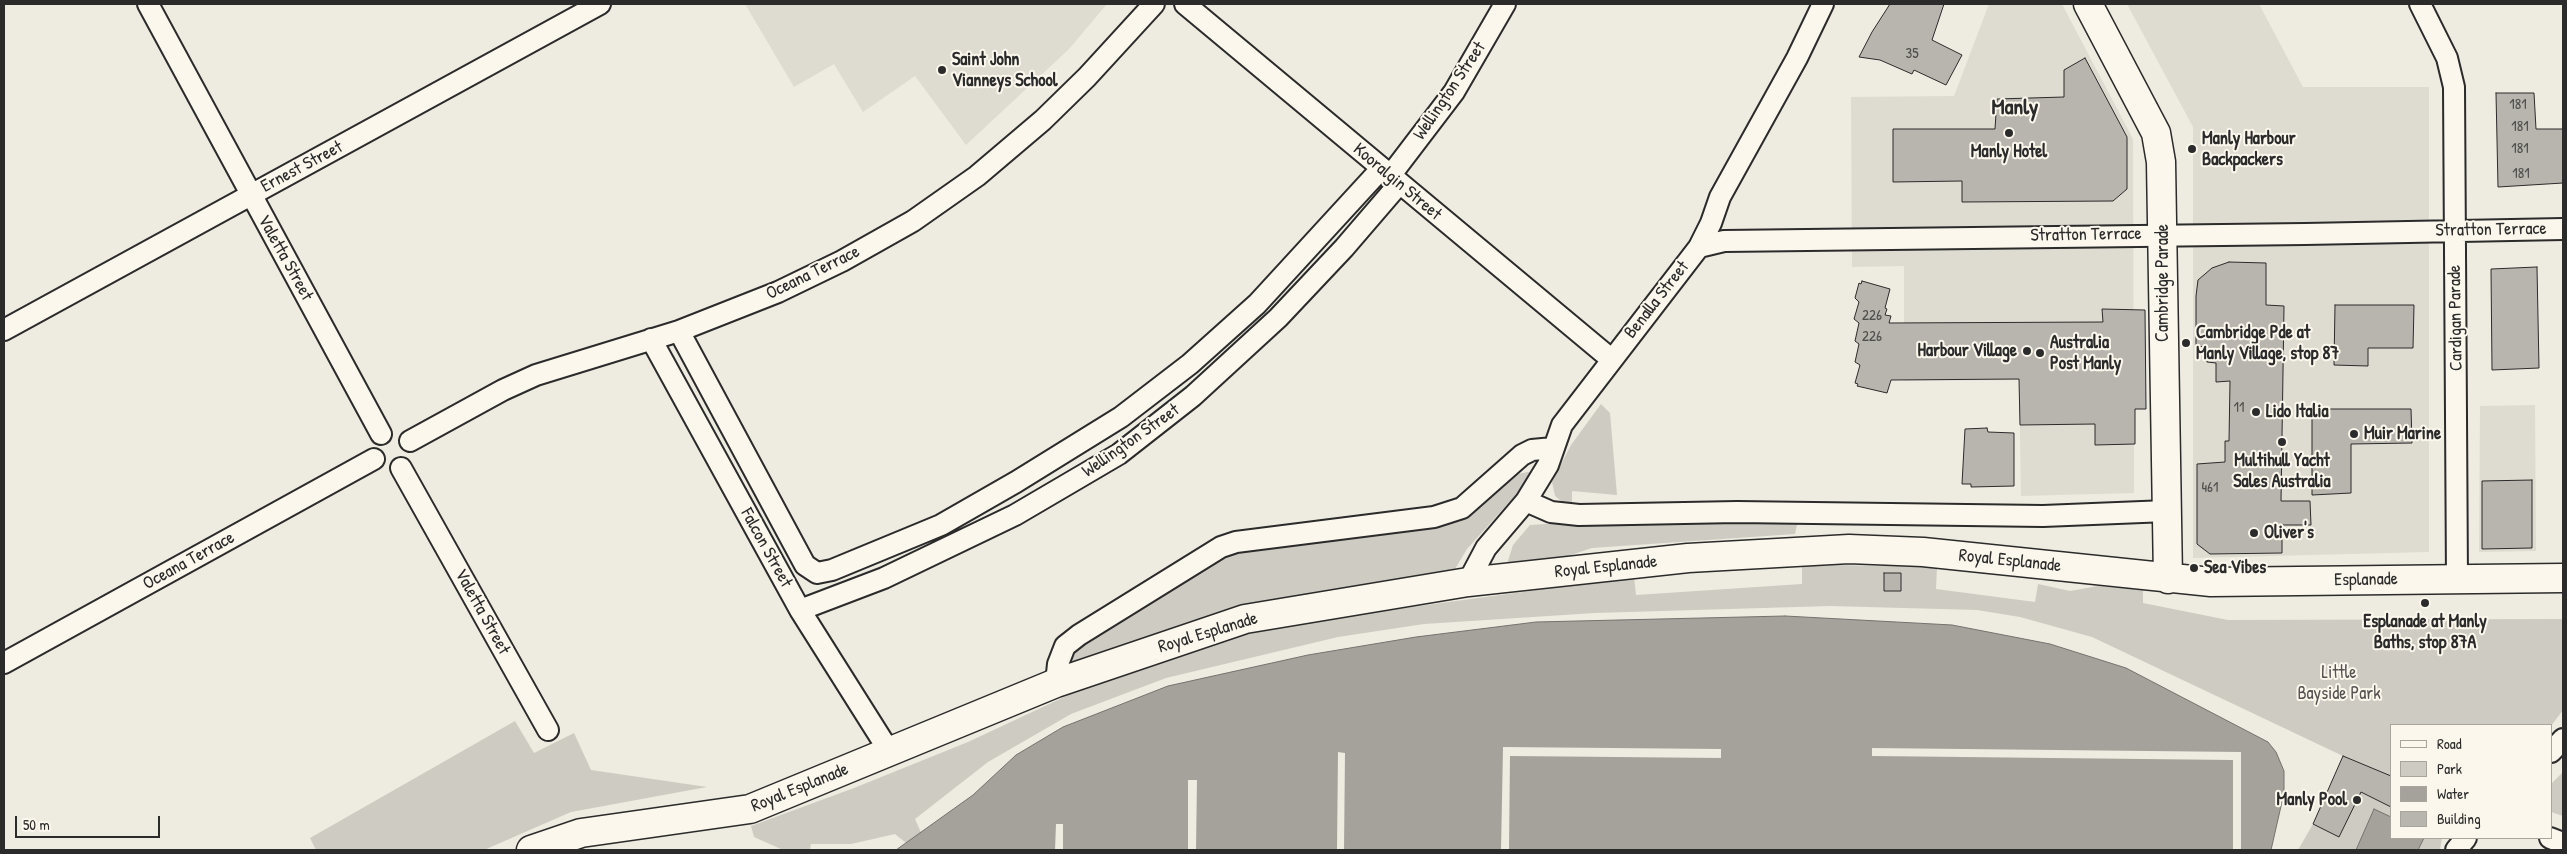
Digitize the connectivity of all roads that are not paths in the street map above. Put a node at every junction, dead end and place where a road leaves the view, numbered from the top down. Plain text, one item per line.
1 (148, 4) edge
2 (600, 4) edge
3 (1154, 4) edge
4 (1185, 4) edge
5 (1505, 4) edge
6 (1823, 4) edge
7 (2088, 4) edge
8 (2420, 4) edge
9 (1390, 176) junction
10 (251, 195) junction
11 (2563, 229) edge
12 (2454, 230) junction
13 (2164, 235) junction
14 (1699, 247) junction
15 (4, 330) edge
16 (679, 331) junction
17 (651, 339) junction
18 (1611, 359) junction
19 (381, 434) junction
20 (410, 441) junction
21 (1553, 448) junction
22 (374, 459) junction
23 (401, 468) junction
24 (1526, 501) junction
25 (2167, 512) junction
26 (817, 572) joint
27 (2563, 578) edge
28 (2168, 579) junction
29 (2457, 579) junction
30 (1468, 582) junction
31 (800, 610) junction
32 (4, 663) edge
33 (1056, 682) junction
34 (548, 730) dead end
35 (2563, 739) edge
36 (889, 751) junction
37 (2552, 751) edge
38 (2465, 839) edge
39 (531, 850) edge
40 (2456, 850) edge

1 - 10 street, Valetta Street
2 - 10 street, Ernest Street
3 - 16 street, Oceana Terrace
4 - 9 street, Kooralgin Street
5 - 9 street, Wellington Street
6 - 14 street, Benalla Street
7 - 13 street, Cambridge Parade
8 - 12 street, Cardigan Parade
9 - 18 street, Kooralgin Street
9 - 26 street, Wellington Street
9 - 31 street, Wellington Street
10 - 15 street, Ernest Street
10 - 19 street, Valetta Street
11 - 12 street, Stratton Terrace
12 - 13 street, Stratton Terrace
12 - 29 street, Cardigan Parade
13 - 14 street, Stratton Terrace
13 - 25 street, Cambridge Parade
14 - 18 street, Benalla Street
16 - 17 street, Oceana Terrace
16 - 26 street, Falcon Street
17 - 20 street, Oceana Terrace
17 - 31 street, Falcon Street
18 - 21 street, Benalla Street
19 - 20 street
19 - 22 street
20 - 23 street
21 - 24 street, Benalla Street
21 - 33 street
22 - 23 street
22 - 32 street, Oceana Terrace
23 - 34 street, Valetta Street
24 - 25 street
24 - 30 street, Benalla Street
25 - 28 street, Cambridge Parade
27 - 29 street, Esplanade
28 - 29 street, Esplanade
28 - 30 street, Royal Esplanade
30 - 33 street, Royal Esplanade
31 - 36 street, Falcon Street
33 - 36 street, Royal Esplanade
35 - 37 street
36 - 39 street, Royal Esplanade
38 - 40 street

